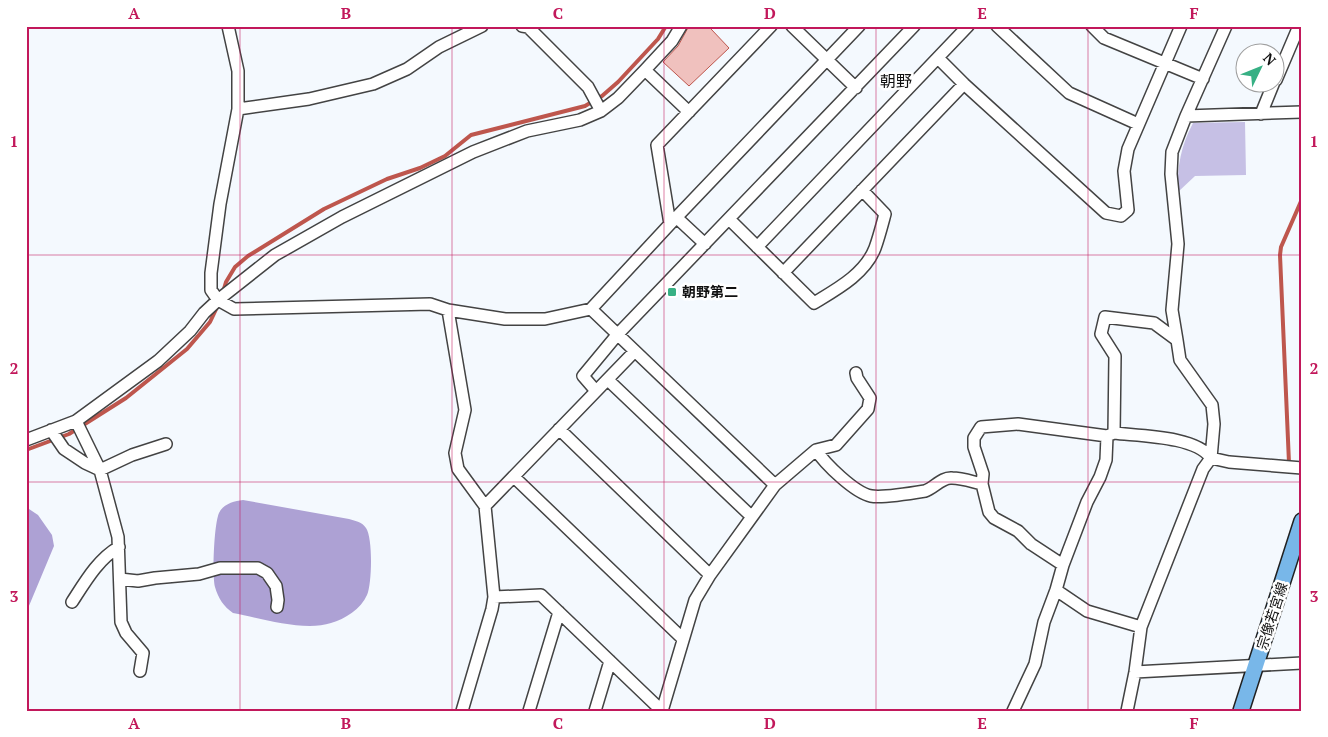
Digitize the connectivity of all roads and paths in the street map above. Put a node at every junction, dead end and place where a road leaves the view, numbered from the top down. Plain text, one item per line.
1 (228, 26) edge
2 (482, 26) edge
3 (680, 26) edge
4 (770, 26) edge
5 (792, 26) edge
6 (859, 26) edge
7 (914, 26) edge
8 (968, 26) edge
9 (997, 26) edge
10 (1092, 26) edge
11 (1109, 26) edge
12 (1181, 26) edge
13 (1226, 26) edge
14 (1299, 26) edge
15 (527, 27) edge
16 (1104, 38) junction
17 (1286, 56) edge
18 (938, 58) junction
19 (827, 60) junction
20 (1165, 64) junction
21 (645, 70) junction
22 (1203, 80) junction
23 (964, 84) junction
24 (856, 88) junction
25 (1270, 92) edge
26 (238, 109) junction
27 (601, 111) junction
28 (689, 112) junction
29 (1302, 112) edge
30 (1261, 114) junction
31 (1186, 116) junction
32 (1138, 124) junction
33 (862, 190) junction
34 (729, 219) junction
35 (673, 220) junction
36 (705, 244) junction
37 (757, 247) junction
38 (783, 273) junction
39 (218, 300) junction
40 (591, 309) junction
41 (448, 310) junction
42 (617, 335) junction
43 (1177, 340) junction
44 (634, 352) junction
45 (856, 372) dead end
46 (608, 380) junction
47 (596, 391) junction
48 (76, 421) junction
49 (559, 429) junction
50 (51, 430) junction
51 (1110, 434) junction
52 (26, 440) edge
53 (166, 444) dead end
54 (816, 450) junction
55 (1211, 458) junction
56 (1302, 468) edge
57 (100, 470) junction
58 (514, 477) junction
59 (982, 484) junction
60 (775, 485) junction
61 (484, 506) junction
62 (751, 516) junction
63 (1302, 521) edge
64 (119, 547) junction
65 (1063, 565) junction
66 (710, 575) junction
67 (120, 579) junction
68 (1056, 590) junction
69 (494, 597) junction
70 (72, 602) dead end
71 (277, 607) dead end
72 (559, 612) junction
73 (1141, 627) junction
74 (683, 639) junction
75 (610, 661) junction
76 (1302, 663) edge
77 (1256, 666) junction
78 (140, 671) dead end
79 (1135, 672) junction
80 (462, 711) edge
81 (529, 711) edge
82 (595, 711) edge
83 (662, 711) edge
84 (1013, 711) edge
85 (1127, 711) edge
86 (1241, 711) edge

1 - 26 street
2 - 26 street
3 - 21 street
4 - 28 street
5 - 19 street
6 - 19 street
7 - 24 street
8 - 18 street
9 - 32 street
10 - 16 street
11 - 16 street
12 - 20 street
13 - 22 street
14 - 17 street
15 - 27 street
16 - 20 street
18 - 23 street
18 - 37 street
19 - 24 street
19 - 35 street
20 - 22 street
20 - 32 street
21 - 27 street
21 - 28 street
22 - 31 street
23 - 32 street
23 - 33 street
24 - 34 street
25 - 30 street
26 - 39 street
27 - 39 street
28 - 35 street
29 - 30 street
30 - 31 street
31 - 43 street
33 - 38 street
33 - 38 street
34 - 36 street
34 - 37 street
35 - 36 street
35 - 40 street
36 - 42 street
37 - 38 street
39 - 41 street
39 - 48 street
40 - 41 street
40 - 42 street
41 - 61 street
42 - 44 street
42 - 47 street
43 - 51 street
43 - 55 street
44 - 46 street
44 - 60 street
45 - 54 street
46 - 47 street
46 - 62 street
47 - 49 street
48 - 50 street
48 - 57 street
49 - 58 street
49 - 66 street
50 - 52 street
50 - 57 street
51 - 55 street
51 - 59 street
51 - 65 street
53 - 57 street
54 - 59 street
54 - 60 street
55 - 56 street
55 - 73 street
57 - 64 street
58 - 61 street
58 - 74 street
59 - 65 street
60 - 62 street
61 - 69 street
62 - 66 street
63 - 77 main road, 宗像若宮線
64 - 67 street
64 - 70 street
65 - 68 street
66 - 74 street
67 - 71 street
67 - 78 street
68 - 73 street
68 - 84 street
69 - 72 street
69 - 80 street
72 - 75 street
72 - 81 street
73 - 79 street
74 - 83 street
75 - 82 street
75 - 83 street
76 - 77 street
77 - 79 street
77 - 86 main road, 宗像若宮線
79 - 85 street

